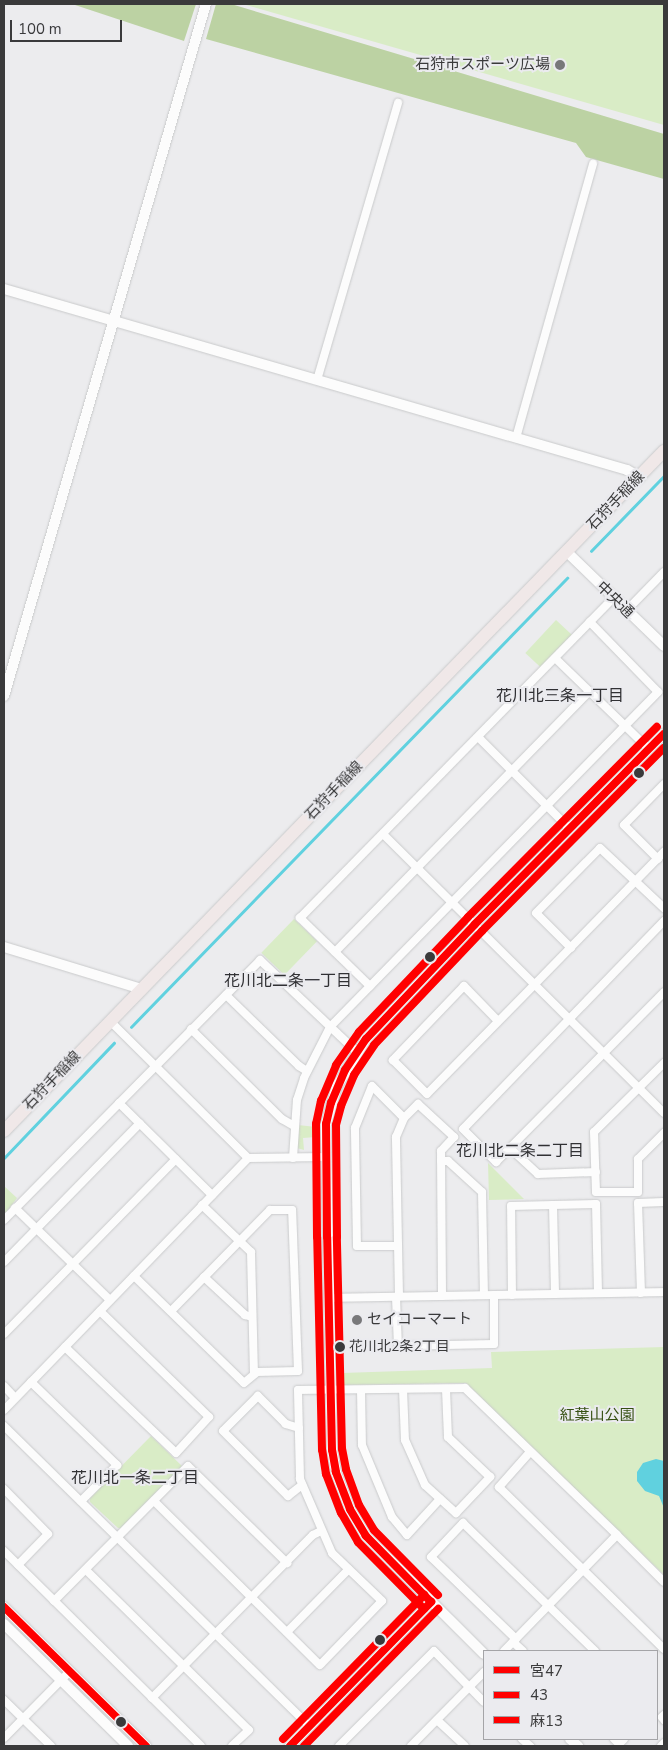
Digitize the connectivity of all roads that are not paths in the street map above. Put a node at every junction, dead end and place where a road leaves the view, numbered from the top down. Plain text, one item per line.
1 (206, 4) edge
2 (398, 103) dead end
3 (593, 164) dead end
4 (4, 289) edge
5 (113, 322) junction
6 (317, 380) junction
7 (516, 438) junction
8 (664, 451) edge
9 (640, 477) junction
10 (567, 552) junction
11 (664, 572) edge
12 (613, 598) junction
13 (626, 611) junction
14 (590, 622) junction
15 (664, 646) edge
16 (555, 658) junction
17 (589, 692) junction
18 (4, 696) edge
19 (625, 726) junction
20 (664, 734) edge
21 (478, 737) junction
22 (649, 749) junction
23 (513, 770) junction
24 (664, 784) edge
25 (548, 804) junction
26 (570, 829) junction
27 (383, 834) junction
28 (664, 852) edge
29 (658, 859) junction
30 (417, 868) junction
31 (636, 882) junction
32 (452, 902) junction
33 (664, 908) edge
34 (664, 921) edge
35 (475, 924) junction
36 (4, 947) edge
37 (571, 948) junction
38 (335, 952) junction
39 (535, 984) junction
40 (370, 986) junction
41 (141, 989) junction
42 (664, 992) edge
43 (226, 995) junction
44 (570, 1019) junction
45 (110, 1021) junction
46 (498, 1022) junction
47 (330, 1027) junction
48 (191, 1029) junction
49 (357, 1052) junction
50 (604, 1053) junction
51 (664, 1063) edge
52 (155, 1066) junction
53 (307, 1071) junction
54 (640, 1089) junction
55 (119, 1103) junction
56 (664, 1113) edge
57 (404, 1118) junction
58 (140, 1123) junction
59 (294, 1126) junction
60 (4, 1131) edge
61 (664, 1134) edge
62 (510, 1148) junction
63 (326, 1157) junction
64 (248, 1158) junction
65 (293, 1158) junction
66 (176, 1159) junction
67 (441, 1161) junction
68 (596, 1172) junction
69 (212, 1195) junction
70 (664, 1202) edge
71 (202, 1205) junction
72 (553, 1205) junction
73 (15, 1208) junction
74 (4, 1220) edge
75 (37, 1229) junction
76 (240, 1241) junction
77 (398, 1246) junction
78 (4, 1262) edge
79 (73, 1264) junction
80 (134, 1276) junction
81 (204, 1277) junction
82 (664, 1292) edge
83 (598, 1293) junction
84 (641, 1293) junction
85 (554, 1294) junction
86 (484, 1295) junction
87 (494, 1295) junction
88 (512, 1295) junction
89 (442, 1296) junction
90 (397, 1297) junction
91 (328, 1298) junction
92 (110, 1300) junction
93 (100, 1311) junction
94 (171, 1311) junction
95 (252, 1317) junction
96 (4, 1334) edge
97 (65, 1347) junction
98 (254, 1374) junction
99 (31, 1382) junction
100 (4, 1386) edge
101 (403, 1389) junction
102 (446, 1389) junction
103 (331, 1390) junction
104 (361, 1390) junction
105 (16, 1398) junction
106 (4, 1410) edge
107 (4, 1426) edge
108 (299, 1428) junction
109 (530, 1452) junction
110 (302, 1485) junction
111 (4, 1489) edge
112 (440, 1499) junction
113 (81, 1501) junction
114 (154, 1501) junction
115 (321, 1531) junction
116 (617, 1535) junction
117 (118, 1538) junction
118 (4, 1551) edge
119 (287, 1563) junction
120 (18, 1565) junction
121 (86, 1570) junction
122 (349, 1570) junction
123 (584, 1570) junction
124 (664, 1582) edge
125 (252, 1597) junction
126 (54, 1601) junction
127 (431, 1602) junction
128 (549, 1605) junction
129 (4, 1608) edge
130 (4, 1624) edge
131 (287, 1632) junction
132 (215, 1633) junction
133 (515, 1641) junction
134 (505, 1650) edge
135 (522, 1650) edge
136 (594, 1650) edge
137 (664, 1650) edge
138 (483, 1653) edge
139 (184, 1666) junction
140 (69, 1672) junction
141 (483, 1673) edge
142 (61, 1680) junction
143 (470, 1688) junction
144 (152, 1698) junction
145 (4, 1700) edge
146 (483, 1701) edge
147 (664, 1715) edge
148 (23, 1718) junction
149 (437, 1720) junction
150 (664, 1720) edge
151 (309, 1726) junction
152 (4, 1738) edge
153 (664, 1743) edge
154 (51, 1746) edge
155 (128, 1746) edge
156 (143, 1746) edge
157 (201, 1746) edge
158 (232, 1746) edge
159 (290, 1746) edge
160 (340, 1746) edge
161 (411, 1746) edge
162 (465, 1746) edge
163 (661, 1746) edge

1 - 5 street
2 - 6 street
3 - 7 street
4 - 5 street
5 - 6 street
5 - 18 street
6 - 7 street
7 - 9 street
8 - 9 main road, 石狩手稲線
9 - 10 main road, 石狩手稲線
10 - 12 street, 中央通
10 - 41 main road, 石狩手稲線
11 - 13 street
12 - 13 street, 中央通
12 - 14 street
13 - 15 street, 中央通
14 - 16 street
14 - 19 street
16 - 17 street
16 - 21 street
17 - 19 street
17 - 23 street
19 - 22 street
19 - 25 street
20 - 22 street
21 - 23 street
21 - 27 street
22 - 26 street
23 - 25 street
23 - 30 street
24 - 29 street
25 - 26 street
25 - 32 street
26 - 35 street
27 - 30 street
27 - 38 street
28 - 29 street
29 - 31 street
30 - 32 street
30 - 38 street
31 - 33 street
31 - 37 street
31 - 37 street
32 - 35 street
32 - 40 street
34 - 44 street
35 - 39 street
35 - 49 street
36 - 41 street
37 - 39 street
38 - 40 street
39 - 44 street
39 - 46 street
40 - 47 street
41 - 45 main road, 石狩手稲線
42 - 50 street
43 - 47 street
43 - 48 street
43 - 53 street
44 - 50 street
44 - 62 street
45 - 52 street
45 - 60 main road, 石狩手稲線
46 - 46 street
47 - 49 street
47 - 53 street
48 - 52 street
48 - 59 street
49 - 63 street
50 - 54 street
50 - 62 street
51 - 54 street
52 - 55 street
52 - 64 street
53 - 59 street
54 - 56 street
54 - 68 street
55 - 58 street
55 - 73 street
57 - 67 street
57 - 77 street
57 - 77 street
58 - 66 street
58 - 75 street
59 - 65 street
61 - 68 street
62 - 68 street
63 - 65 street
63 - 91 street
64 - 65 street
64 - 69 street
66 - 69 street
66 - 79 street
67 - 86 street
67 - 89 street
69 - 71 street
70 - 84 street
71 - 76 street
71 - 80 street
72 - 83 street
72 - 85 street
72 - 88 street
73 - 74 street
73 - 75 street
75 - 78 street
75 - 79 street
76 - 81 street
76 - 95 street
76 - 98 street
77 - 90 street
79 - 92 street
79 - 96 street
80 - 92 street
80 - 94 street
81 - 94 street
81 - 95 street
82 - 84 street
83 - 84 street
83 - 85 street
85 - 88 street
86 - 87 street
86 - 89 street
87 - 88 street
87 - 90 street
89 - 90 street
90 - 91 street
91 - 103 street
92 - 93 street
93 - 97 street
93 - 97 street
94 - 98 street
95 - 98 street
97 - 99 street
99 - 105 street
99 - 113 street
100 - 105 street
101 - 102 street
101 - 104 street
101 - 112 street
102 - 109 street
102 - 112 street
103 - 104 street
103 - 108 street
103 - 127 street
104 - 112 street
105 - 106 street
107 - 113 street
108 - 110 street
108 - 110 street
109 - 116 street
109 - 123 street
110 - 115 street
111 - 120 street
113 - 117 street
114 - 117 street
114 - 119 street
114 - 125 street
115 - 119 street
115 - 122 street
116 - 123 street
116 - 124 street
117 - 121 street
117 - 132 street
118 - 120 street
119 - 125 street
120 - 126 street
121 - 126 street
121 - 139 street
122 - 131 street
122 - 131 street
123 - 128 street
123 - 137 street
125 - 131 street
125 - 132 street
126 - 144 street
127 - 138 street
127 - 151 street
128 - 133 street
128 - 133 street
128 - 136 street
129 - 140 street
130 - 142 street
132 - 139 street
132 - 151 street
133 - 134 street
133 - 135 street
139 - 144 street
139 - 158 street
140 - 142 street
140 - 156 street
141 - 143 street
142 - 148 street
142 - 155 street
143 - 146 street
143 - 149 street
143 - 160 street
144 - 157 street
145 - 148 street
147 - 150 street
148 - 152 street
148 - 154 street
149 - 161 street
149 - 162 street
151 - 159 street
153 - 163 street

